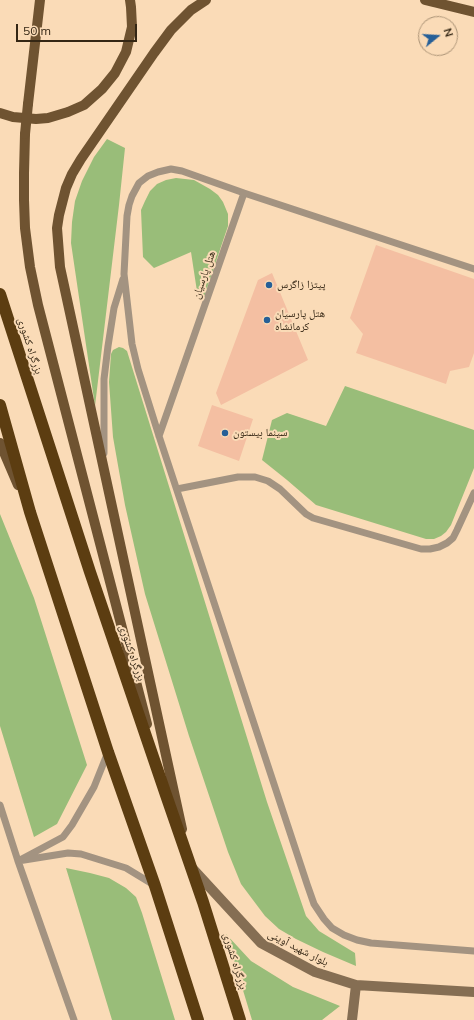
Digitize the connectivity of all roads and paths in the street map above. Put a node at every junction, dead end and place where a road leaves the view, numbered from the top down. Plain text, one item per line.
1 (40, 0) edge
2 (130, 0) edge
3 (206, 0) edge
4 (425, 0) edge
5 (474, 12) edge
6 (0, 113) edge
7 (244, 193) junction
8 (474, 269) edge
9 (124, 274) junction
10 (0, 294) edge
11 (0, 405) edge
12 (160, 436) junction
13 (0, 443) edge
14 (104, 469) junction
15 (177, 488) junction
16 (474, 493) edge
17 (30, 512) junction
18 (108, 752) junction
19 (166, 795) junction
20 (0, 805) edge
21 (18, 861) junction
22 (190, 866) junction
23 (156, 886) junction
24 (474, 951) edge
25 (356, 985) junction
26 (474, 992) edge
27 (74, 1020) edge
28 (198, 1020) edge
29 (240, 1020) edge
30 (352, 1020) edge

1 - 19 main road, bridge
2 - 6 main road
3 - 14 main road
4 - 5 main road
7 - 8 lane
7 - 9 lane
7 - 12 lane, هتل پارسیان
9 - 12 lane
9 - 14 lane
10 - 19 highway, بزرگراه کشوری
11 - 17 highway
12 - 15 lane
13 - 17 main road
14 - 22 main road
15 - 16 lane
15 - 24 lane
17 - 18 highway
18 - 21 lane
18 - 23 highway
19 - 22 highway, بزرگراه کشوری
20 - 21 lane
21 - 23 lane
21 - 27 lane
22 - 25 main road, بلوار شهید آوینی
22 - 29 highway, بزرگراه کشوری
23 - 28 highway
25 - 26 main road, بلوار شهید آوینی
25 - 30 main road

